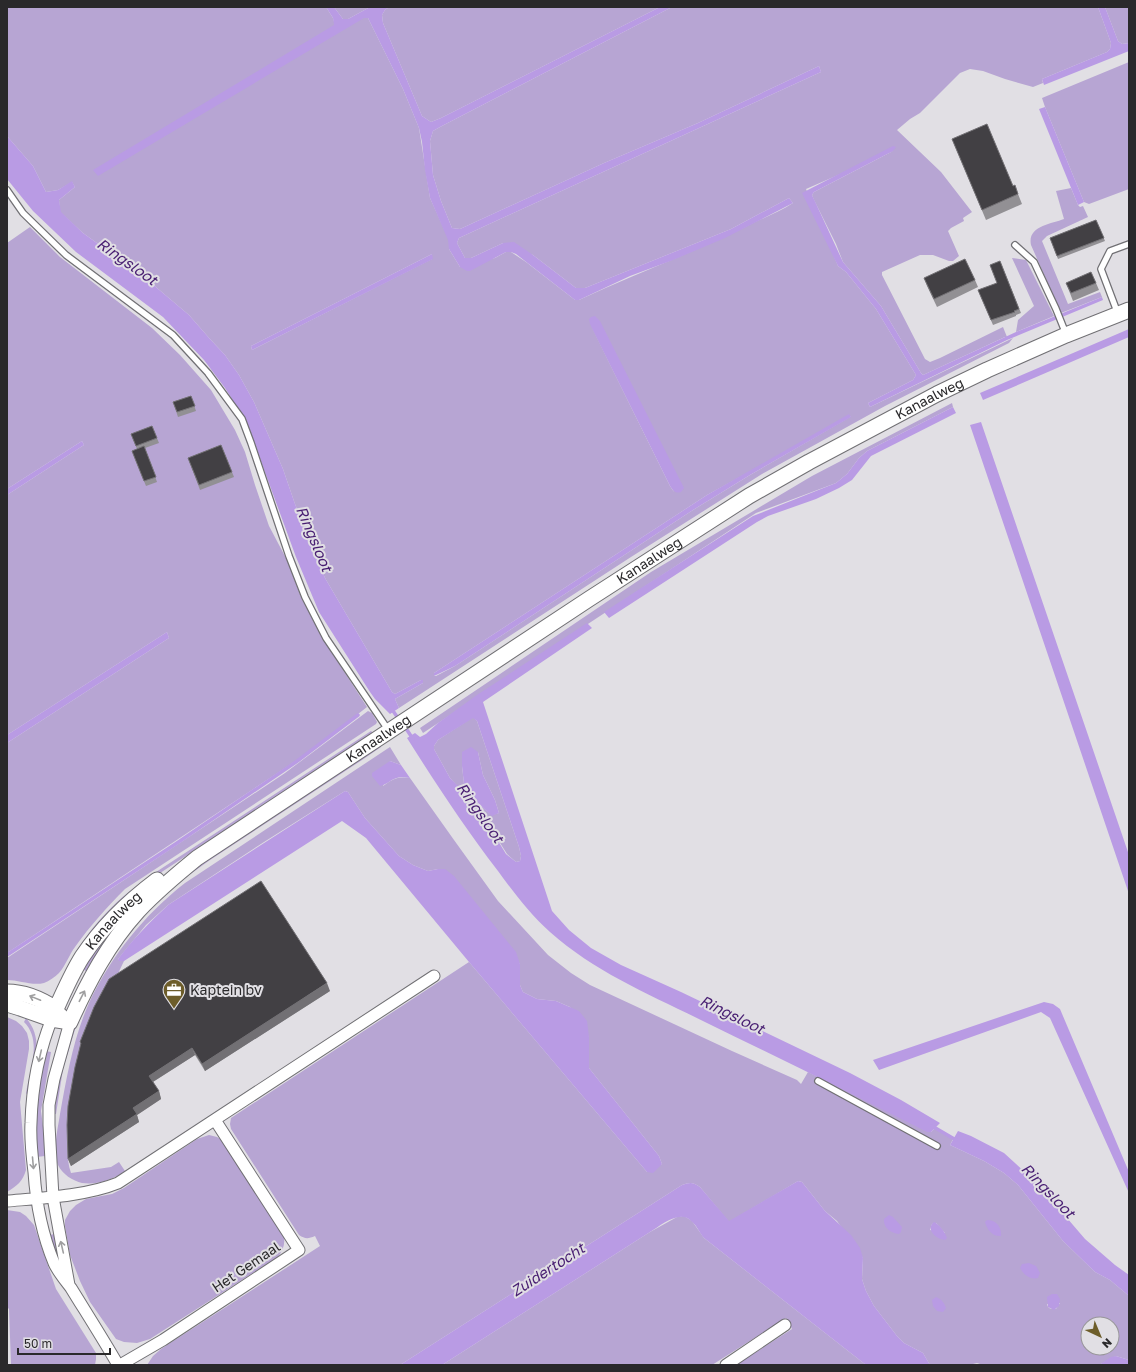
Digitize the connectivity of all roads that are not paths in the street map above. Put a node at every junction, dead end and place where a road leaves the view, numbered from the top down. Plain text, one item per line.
1 (7, 190) edge
2 (1129, 244) edge
3 (1016, 245) dead end
4 (1124, 312) edge
5 (1066, 335) junction
6 (390, 730) junction
7 (197, 858) junction
8 (434, 976) dead end
9 (7, 992) edge
10 (7, 1004) edge
11 (54, 1014) junction
12 (70, 1022) junction
13 (818, 1081) dead end
14 (215, 1120) junction
15 (937, 1146) dead end
16 (53, 1197) junction
17 (37, 1199) junction
18 (7, 1201) edge
19 (69, 1285) junction
20 (785, 1326) dead end
21 (119, 1365) edge
22 (726, 1365) edge

1 - 6 lane
2 - 4 lane
3 - 5 lane
4 - 5 street, Kanaalweg
5 - 6 street, Kanaalweg
6 - 7 street, Kanaalweg
7 - 11 street, Kanaalweg
12 -> 7 street, Kanaalweg
8 - 14 street
11 -> 9 street
10 - 11 street
11 - 12 street
11 -> 17 street
12 - 16 street
13 - 15 lane
14 - 16 street
14 - 21 street, Het Gemaal
16 - 17 street
19 -> 16 street
17 - 18 street
17 - 19 street
19 - 21 street
20 - 22 street

